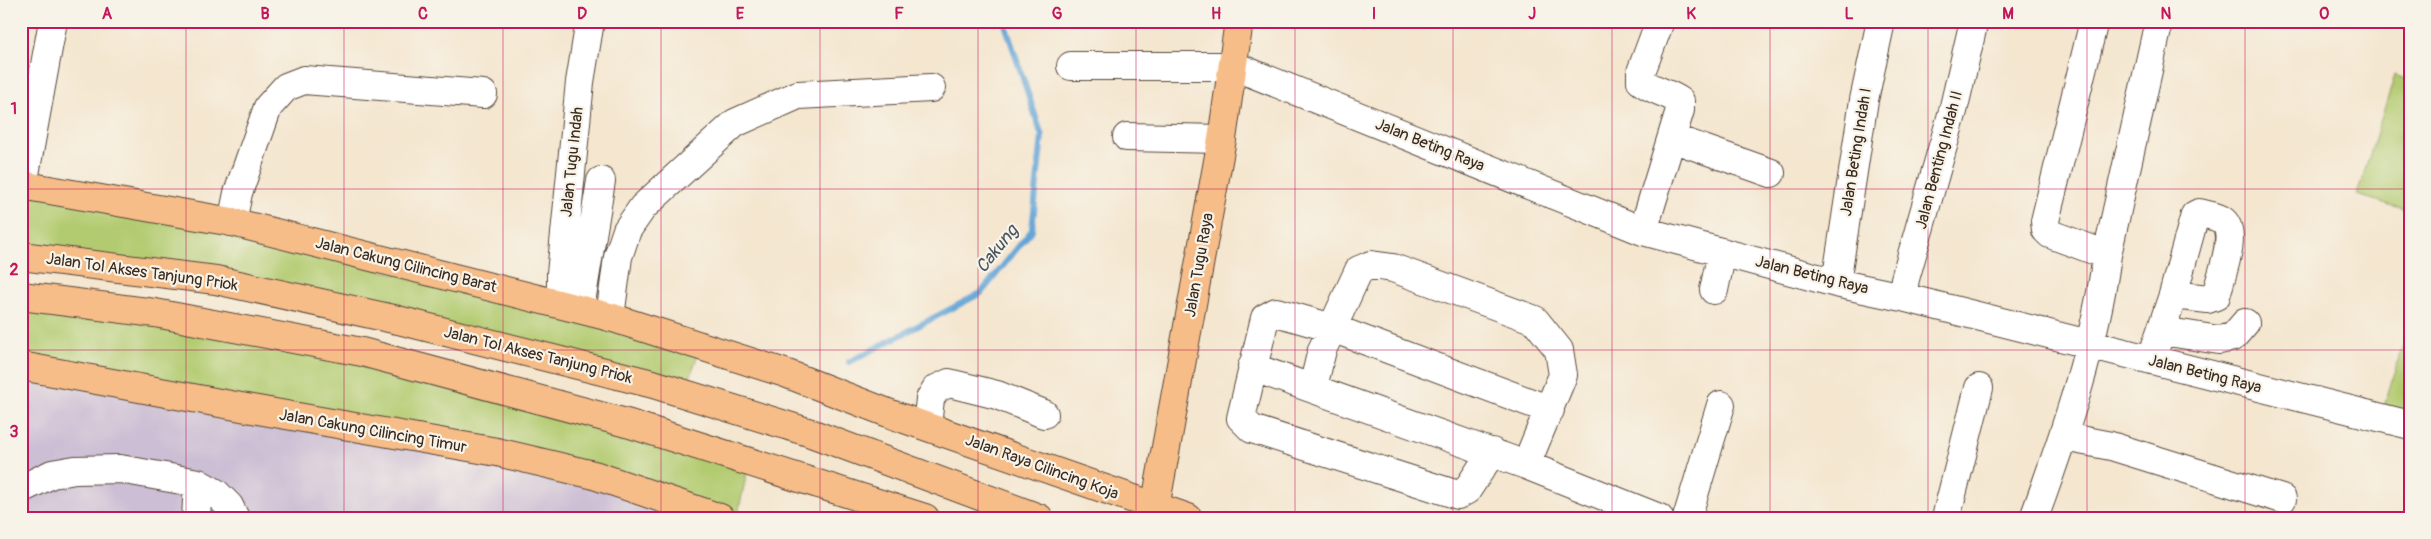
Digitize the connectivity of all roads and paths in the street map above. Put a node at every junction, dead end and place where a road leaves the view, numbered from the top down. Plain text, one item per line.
1 (53, 21) edge
2 (590, 21) edge
3 (1239, 21) edge
4 (1660, 21) edge
5 (1881, 21) edge
6 (1974, 21) edge
7 (2094, 21) edge
8 (2159, 21) edge
9 (1071, 66) dead end
10 (1234, 66) junction
11 (931, 88) dead end
12 (483, 94) dead end
13 (1127, 137) dead end
14 (1672, 138) junction
15 (1222, 139) junction
16 (1771, 173) dead end
17 (601, 181) dead end
18 (22, 185) edge
19 (232, 222) junction
20 (1643, 231) junction
21 (1722, 252) junction
22 (21, 256) edge
23 (2107, 256) junction
24 (1836, 283) junction
25 (1714, 290) dead end
26 (2173, 295) dead end
27 (21, 296) edge
28 (1902, 298) junction
29 (570, 306) junction
30 (610, 317) junction
31 (2245, 323) dead end
32 (1332, 328) junction
33 (2162, 331) junction
34 (2089, 346) junction
35 (2151, 360) junction
36 (21, 366) edge
37 (1252, 367) junction
38 (1313, 387) junction
39 (1979, 388) dead end
40 (1721, 405) dead end
41 (1550, 410) junction
42 (1044, 414) dead end
43 (896, 416) joint
44 (2410, 425) edge
45 (927, 426) junction
46 (2064, 437) junction
47 (1492, 452) junction
48 (1526, 465) junction
49 (198, 482) junction
50 (21, 489) edge
51 (2282, 499) dead end
52 (1155, 508) junction
53 (904, 513) edge
54 (703, 514) edge
55 (196, 518) edge
56 (235, 518) edge
57 (925, 518) edge
58 (1039, 518) edge
59 (1188, 518) edge
60 (1659, 518) edge
61 (1687, 518) edge
62 (1946, 518) edge
63 (2034, 518) edge

1 - 18 street
2 - 29 street, Jalan Tugu Indah
3 - 10 main road, Jalan Tugu Raya
4 - 14 street
5 - 24 street, Jalan Beting Indah I
6 - 28 street, Jalan Benting Indah II
7 - 23 street
8 - 23 street
9 - 10 street
10 - 15 main road, Jalan Tugu Raya
10 - 20 street, Jalan Beting Raya
11 - 30 street
12 - 19 street
13 - 15 street
14 - 16 street
14 - 20 street
15 - 52 main road, Jalan Tugu Raya
17 - 29 street
18 - 19 main road, Jalan Cakung Cilincing Barat
19 - 29 main road, Jalan Cakung Cilincing Barat
20 - 21 street, Jalan Beting Raya
21 - 24 street, Jalan Beting Raya
21 - 25 street
22 - 58 main road, Jalan Tol Akses Tanjung Priok
23 - 34 street
24 - 28 street, Jalan Beting Raya
26 - 33 street
27 - 53 main road
28 - 34 street, Jalan Beting Raya
29 - 30 main road, Jalan Cakung Cilincing Barat
30 - 43 main road, Jalan Cakung Cilincing Barat
31 - 33 street
32 - 37 street
32 - 38 street
32 - 41 street
32 - 41 street
33 - 35 street
34 - 35 street, Jalan Beting Raya
34 - 46 street
35 - 44 street, Jalan Beting Raya
36 - 54 main road, Jalan Cakung Cilincing Timur
37 - 38 street
37 - 47 street
38 - 47 street
39 - 62 street
40 - 61 street
41 - 48 street
42 - 45 street
43 - 45 main road, Jalan Raya Cilincing Koja
45 - 52 main road, Jalan Raya Cilincing Koja
46 - 51 street
46 - 63 street
47 - 48 street
48 - 60 street
49 - 50 street
49 - 55 street
49 - 56 street
52 - 59 main road, Jalan Raya Cilincing Koja
53 - 57 main road

